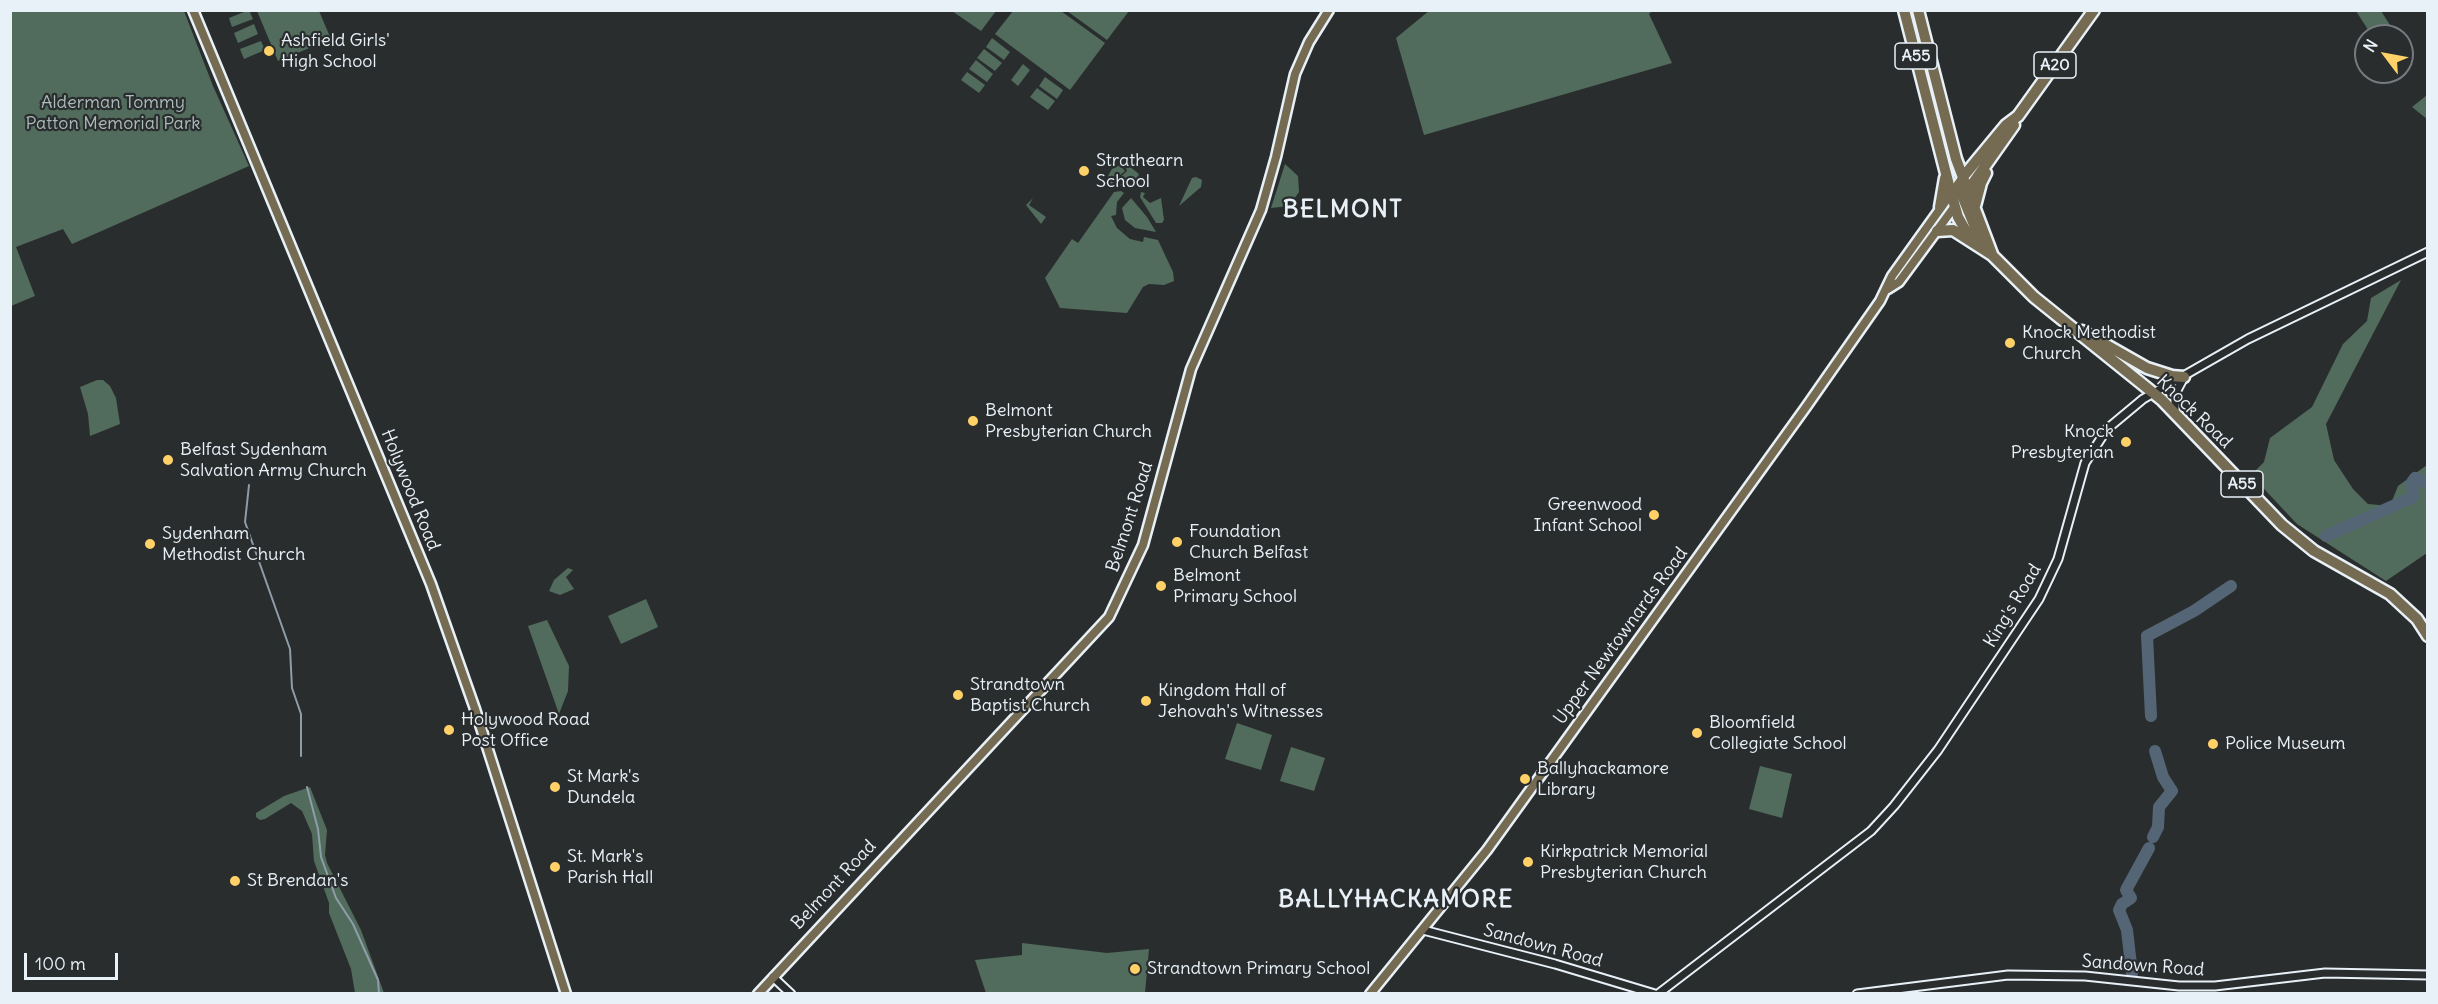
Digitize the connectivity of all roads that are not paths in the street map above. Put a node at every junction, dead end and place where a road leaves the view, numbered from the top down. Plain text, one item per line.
1 (193, 10) edge
2 (1329, 10) edge
3 (1904, 10) edge
4 (1918, 10) edge
5 (2094, 10) edge
6 (1935, 78) junction
7 (2015, 121) junction
8 (1979, 157) junction
9 (1946, 173) junction
10 (1959, 191) junction
11 (1975, 206) junction
12 (1940, 207) junction
13 (1937, 231) junction
14 (1910, 249) junction
15 (1983, 249) junction
16 (2427, 252) edge
17 (1887, 289) junction
18 (2073, 329) junction
19 (2184, 377) junction
20 (2154, 393) junction
21 (2175, 412) junction
22 (2427, 636) edge
23 (1423, 930) junction
24 (2427, 975) edge
25 (773, 977) junction
26 (566, 993) edge
27 (758, 993) edge
28 (791, 993) edge
29 (1370, 993) edge
30 (1657, 993) edge
31 (1857, 993) edge

1 - 26 main road, Holywood Road
2 - 25 main road, Belmont Road
3 - 9 highway, A55
4 - 6 highway, A55
5 - 7 highway, Upper Newtownards Road / A20
6 - 8 highway
6 - 10 highway, A55
7 - 8 highway, Upper Newtownards Road / A20
7 - 10 highway, Upper Newtownards Road / A20
7 - 11 highway
8 - 10 highway, Upper Newtownards Road / A20
9 - 10 highway, A55
9 - 12 highway
10 - 11 highway, Knock Road / A55
10 - 12 main road, Upper Newtownards Road / A20
10 - 13 main road, Upper Newtownards Road / A20
10 - 14 main road
10 - 15 highway
11 - 15 highway, Knock Road / A55
12 - 14 main road, Upper Newtownards Road / A20
13 - 15 highway
13 - 17 main road, Upper Newtownards Road / A20
14 - 17 main road, Upper Newtownards Road / A20
15 - 18 highway, Knock Road / A55
16 - 19 street, King's Road
17 - 23 main road, Upper Newtownards Road / A20
18 - 19 highway
18 - 20 highway, Knock Road / A55
19 - 20 street, King's Road
19 - 21 street
20 - 21 highway, Knock Road / A55
20 - 30 street, King's Road
21 - 22 highway, Knock Road / A55
23 - 29 main road, Upper Newtownards Road / A20
23 - 30 street, Sandown Road
24 - 31 street, Sandown Road
25 - 27 main road, Belmont Road
25 - 28 street

